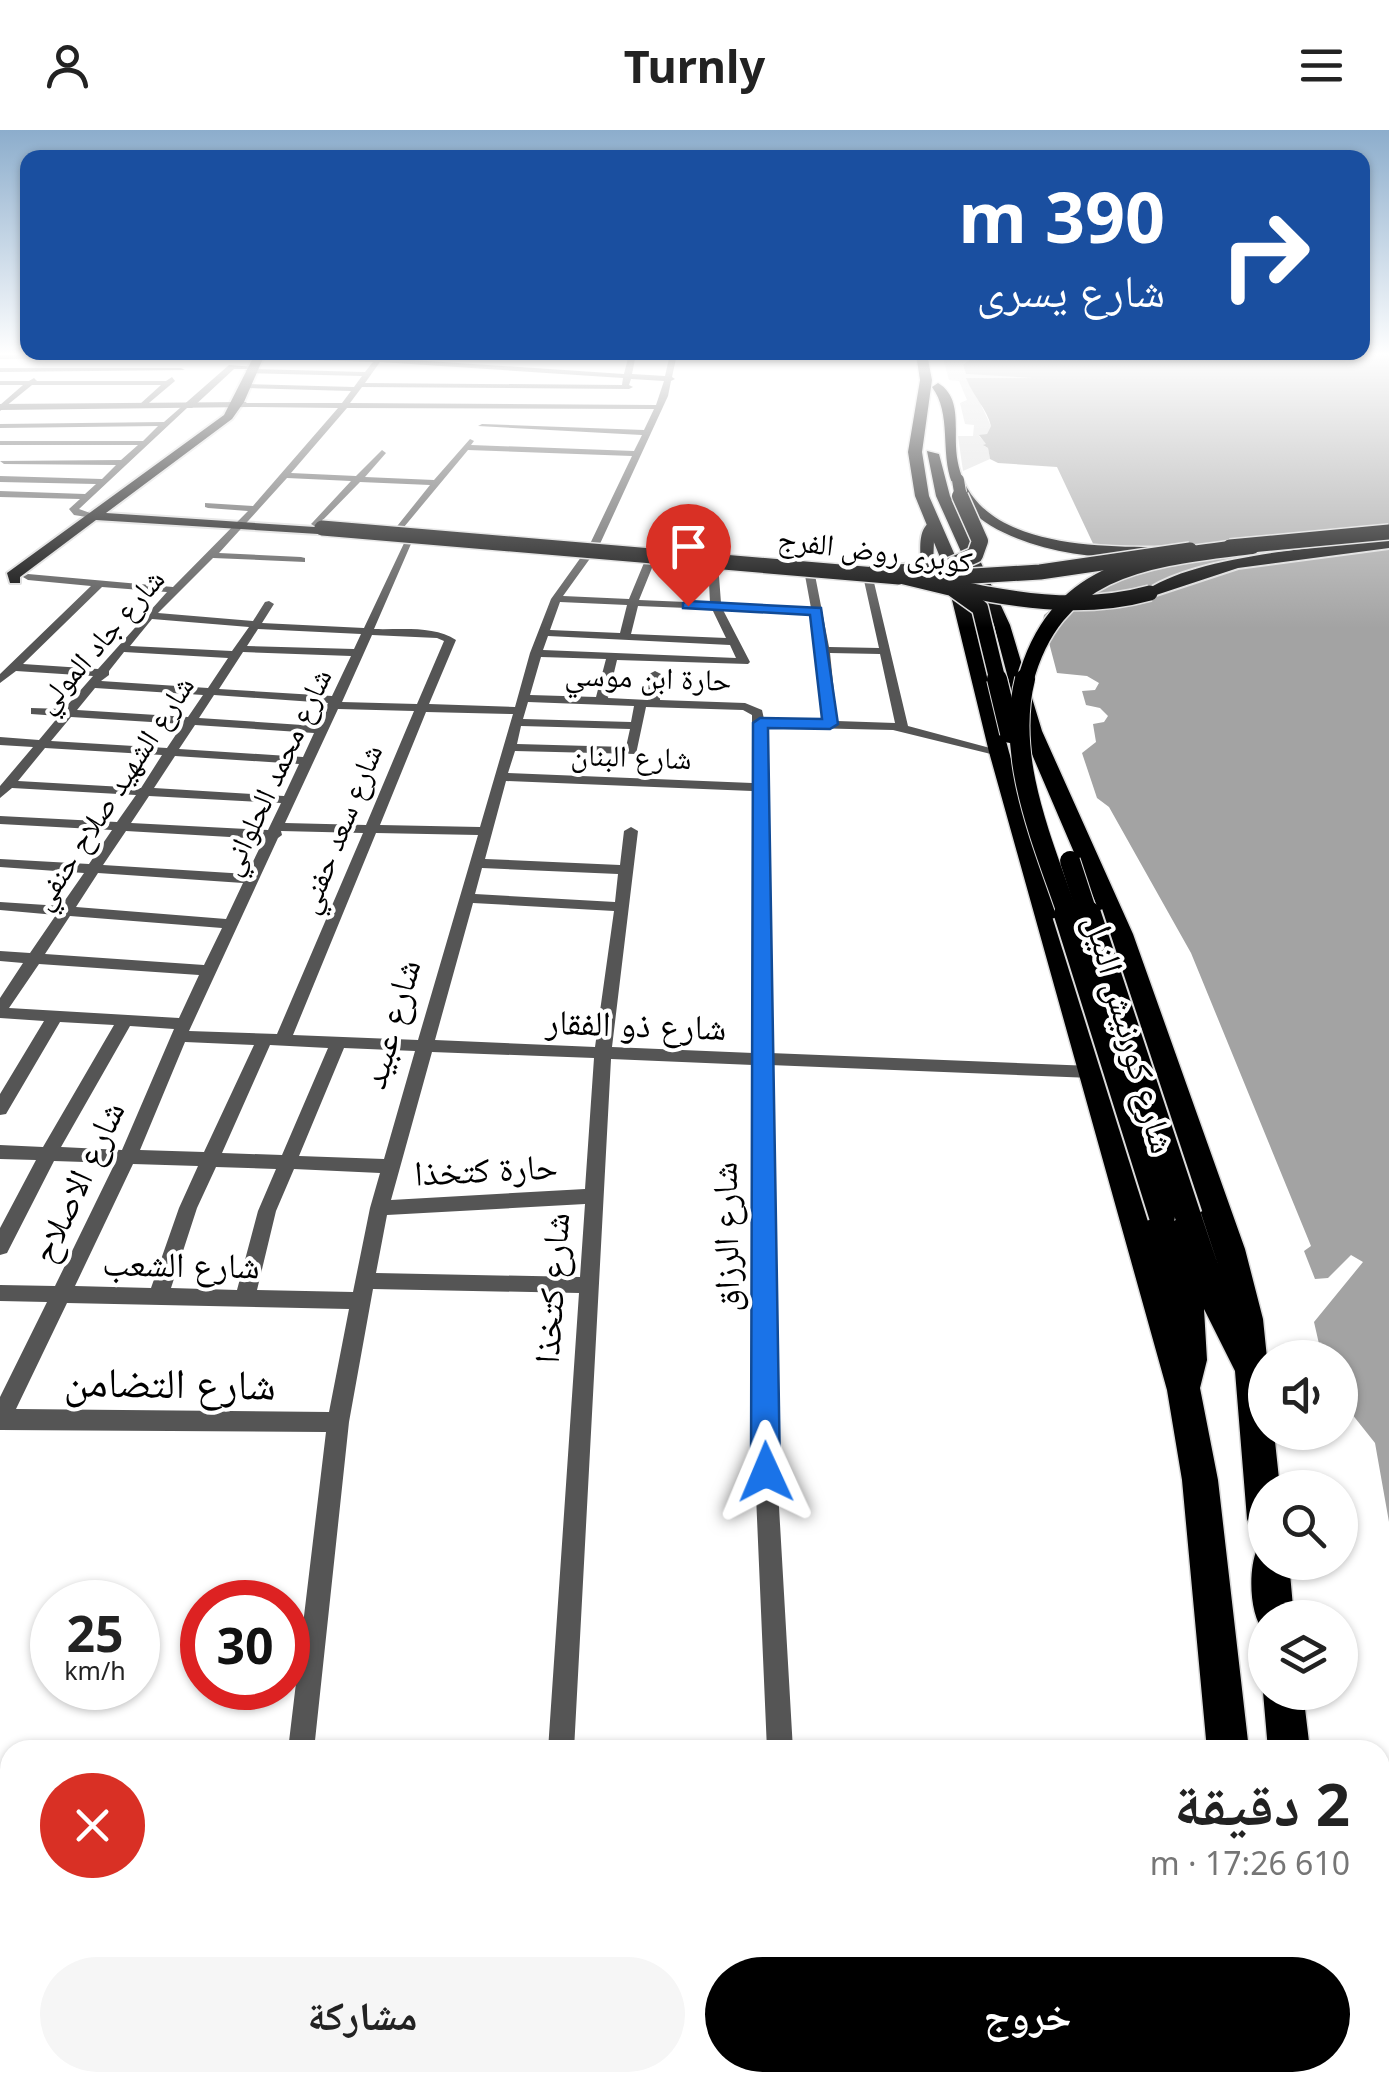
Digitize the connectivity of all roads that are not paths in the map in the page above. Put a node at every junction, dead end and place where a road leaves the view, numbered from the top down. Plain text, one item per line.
1 (140, 446) edge
2 (190, 446) edge
3 (206, 446) edge
4 (311, 446) edge
5 (641, 446) edge
6 (916, 446) edge
7 (933, 446) edge
8 (950, 446) edge
9 (465, 447) joint
10 (47, 452) dead end
11 (382, 453) dead end
12 (637, 454) junction
13 (4, 459) edge
14 (36, 462) junction
15 (61, 462) junction
16 (92, 462) junction
17 (122, 463) junction
18 (82, 472) dead end
19 (285, 475) junction
20 (0, 479) edge
21 (358, 479) junction
22 (41, 480) junction
23 (958, 480) junction
24 (101, 481) junction
25 (436, 483) junction
26 (0, 494) edge
27 (84, 496) junction
28 (208, 505) dead end
29 (123, 510) junction
30 (96, 516) junction
31 (248, 517) junction
32 (933, 524) junction
33 (319, 526) junction
34 (287, 528) junction
35 (1389, 532) edge
36 (405, 534) junction
37 (1389, 544) edge
38 (591, 550) junction
39 (1260, 551) junction
40 (1170, 552) junction
41 (210, 554) junction
42 (649, 554) junction
43 (301, 560) dead end
44 (713, 563) junction
45 (809, 570) junction
46 (871, 574) junction
47 (894, 574) junction
48 (22, 579) junction
49 (98, 585) junction
50 (174, 590) junction
51 (0, 592) edge
52 (960, 597) junction
53 (556, 599) junction
54 (633, 603) junction
55 (269, 604) dead end
56 (716, 607) junction
57 (816, 611) junction
58 (149, 616) junction
59 (255, 625) junction
60 (369, 632) junction
61 (543, 633) junction
62 (625, 637) junction
63 (736, 642) junction
64 (124, 649) junction
65 (824, 650) junction
66 (885, 651) junction
67 (237, 652) junction
68 (359, 653) junction
69 (536, 653) junction
70 (0, 657) edge
71 (612, 657) junction
72 (64, 670) junction
73 (8, 671) edge
74 (104, 672) junction
75 (656, 674) dead end
76 (95, 684) junction
77 (45, 686) dead end
78 (210, 692) junction
79 (596, 701) junction
80 (335, 703) junction
81 (647, 703) junction
82 (420, 708) junction
83 (520, 710) junction
84 (35, 711) dead end
85 (72, 713) junction
86 (191, 721) junction
87 (760, 723) junction
88 (830, 724) junction
89 (586, 725) junction
90 (637, 726) junction
91 (902, 728) junction
92 (323, 730) junction
93 (0, 741) edge
94 (44, 744) junction
95 (509, 747) junction
96 (580, 750) junction
97 (170, 752) junction
98 (998, 752) junction
99 (308, 761) junction
100 (0, 771) edge
101 (501, 777) junction
102 (9, 783) edge
103 (759, 788) junction
104 (144, 791) junction
105 (291, 800) junction
106 (0, 820) edge
107 (121, 827) junction
108 (370, 829) junction
109 (277, 831) junction
110 (485, 831) junction
111 (631, 831) dead end
112 (1086, 854) junction
113 (476, 863) junction
114 (0, 864) edge
115 (93, 869) junction
116 (626, 870) junction
117 (254, 879) junction
118 (466, 898) junction
119 (0, 906) edge
120 (620, 907) junction
121 (65, 911) junction
122 (233, 924) junction
123 (0, 956) edge
124 (34, 958) junction
125 (210, 971) junction
126 (0, 1012) edge
127 (54, 1017) junction
128 (125, 1021) junction
129 (181, 1030) junction
130 (273, 1040) junction
131 (338, 1042) junction
132 (424, 1046) junction
133 (603, 1053) junction
134 (761, 1060) junction
135 (1092, 1072) junction
136 (0, 1109) edge
137 (0, 1152) edge
138 (50, 1153) junction
139 (128, 1156) junction
140 (210, 1159) junction
141 (289, 1162) junction
142 (390, 1166) junction
143 (596, 1196) junction
144 (379, 1208) junction
145 (1175, 1216) junction
146 (0, 1246) edge
147 (590, 1285) junction
148 (362, 1291) junction
149 (0, 1294) edge
150 (61, 1295) junction
151 (158, 1297) junction
152 (245, 1299) junction
153 (1248, 1343) edge
154 (1248, 1365) edge
155 (1184, 1390) junction
156 (0, 1419) edge
157 (338, 1422) junction
158 (1285, 1710) edge
159 (302, 1740) edge
160 (562, 1740) edge
161 (779, 1740) edge
162 (1227, 1740) edge
163 (1288, 1740) edge

1 - 17 street
2 - 30 main road
3 - 29 main road
4 - 19 street, شارع جاد المولي
5 - 12 street, شارع عبيد
6 - 32 highway, شارع كورنيش النيل
7 - 112 highway, شارع كورنيش النيل
8 - 23 highway
9 - 12 street
9 - 25 street, شارع محمد الحلواني
10 - 14 street
11 - 21 street
12 - 38 street, شارع عبيد
13 - 14 street
14 - 15 street
15 - 16 street
15 - 22 street
16 - 17 street
16 - 18 street
17 - 24 street
19 - 21 street
19 - 31 street, شارع جاد المولي
20 - 22 street
21 - 25 street
21 - 33 street
22 - 24 street
23 - 40 highway, bridge
23 - 46 highway, bridge
24 - 27 street
25 - 36 street, شارع محمد الحلواني
26 - 27 street
27 - 30 street
28 - 31 street
29 - 30 main road
29 - 31 main road
30 - 48 main road
31 - 33 main road
31 - 34 main road
31 - 41 street, شارع جاد المولي
32 - 42 main road
32 - 52 highway, شارع كورنيش النيل
33 - 34 main road, كوبرى روض الفرج
33 - 36 main road
33 - 46 main road, كوبرى روض الفرج, bridge
34 - 36 main road
35 - 39 main road, كوبرى روض الفرج, bridge
36 - 38 main road
36 - 60 street, شارع محمد الحلواني
37 - 39 main road, كوبرى روض الفرج
38 - 42 main road
38 - 53 street, شارع عبيد
39 - 40 main road, كوبرى روض الفرج, bridge
39 - 46 main road, كوبرى روض الفرج, bridge
39 - 145 highway, bridge
40 - 47 main road, كوبرى روض الفرج, bridge
41 - 43 street
41 - 50 street, شارع جاد المولي
42 - 44 main road
42 - 47 main road, كوبرى روض الفرج, bridge
42 - 54 street
44 - 45 main road
44 - 56 street
45 - 46 main road
45 - 57 street
46 - 52 main road
46 - 66 street
47 - 112 highway, bridge
48 - 49 street
48 - 51 main road
49 - 50 street
49 - 73 street
50 - 58 street, شارع جاد المولي
52 - 98 highway, شارع كورنيش النيل
53 - 54 street
53 - 61 street, شارع عبيد
54 - 56 street
54 - 62 street
55 - 59 street, شارع الشهيد صلاح حنفي
56 - 57 street
56 - 63 street
57 - 65 street
58 - 59 street
58 - 64 street, شارع جاد المولي
59 - 60 street
59 - 67 street, شارع الشهيد صلاح حنفي
60 - 68 street, شارع محمد الحلواني
60 - 82 street, شارع سعد حفني
61 - 62 street
61 - 69 street, شارع عبيد
62 - 63 street
63 - 71 street
64 - 67 street
64 - 74 street, شارع جاد المولي
65 - 66 street
65 - 88 street
66 - 91 street
67 - 68 street
67 - 78 street, شارع الشهيد صلاح حنفي
68 - 80 street, شارع محمد الحلواني
69 - 71 street
69 - 83 street, شارع عبيد
70 - 73 street
71 - 79 street
72 - 73 street
72 - 74 street
72 - 77 street
74 - 76 street, شارع جاد المولي
75 - 81 street
76 - 78 street
76 - 85 street, شارع جاد المولي
78 - 80 street
78 - 86 street, شارع الشهيد صلاح حنفي
79 - 81 street, حارة ابن موسي
79 - 83 street, حارة ابن موسي
79 - 89 street
80 - 82 street
80 - 92 street, شارع محمد الحلواني
81 - 87 street, حارة ابن موسي
81 - 90 street
82 - 83 street
82 - 108 street, شارع سعد حفني
83 - 89 street
83 - 95 street, شارع عبيد
84 - 85 street
85 - 86 street
85 - 94 street, شارع جاد المولي
86 - 92 street
86 - 97 street, شارع الشهيد صلاح حنفي
87 - 88 street
87 - 103 street, شارع الرزاق
88 - 91 street
89 - 90 street
89 - 96 street
90 - 96 street
91 - 98 street
92 - 99 street, شارع محمد الحلواني
93 - 94 street
94 - 97 street
94 - 102 street, شارع جاد المولي
95 - 96 street
95 - 101 street, شارع عبيد
97 - 99 street
97 - 104 street, شارع الشهيد صلاح حنفي
98 - 135 highway, شارع كورنيش النيل
99 - 105 street, شارع محمد الحلواني
100 - 102 street
101 - 103 street, شارع البنان
101 - 110 street, شارع عبيد
102 - 104 street
103 - 134 street, شارع الرزاق
104 - 105 street
104 - 107 street, شارع الشهيد صلاح حنفي
105 - 109 street, شارع محمد الحلواني
106 - 107 street
107 - 109 street
107 - 115 street, شارع الشهيد صلاح حنفي
108 - 109 street
108 - 110 street
108 - 130 street, شارع سعد حفني
109 - 117 street, شارع محمد الحلواني
110 - 113 street, شارع عبيد
111 - 116 street, شارع كتخذا
112 - 153 highway, شارع كورنيش النيل
113 - 116 street
113 - 118 street, شارع عبيد
114 - 115 street
115 - 117 street
115 - 121 street, شارع الشهيد صلاح حنفي
116 - 120 street, شارع كتخذا
117 - 122 street, شارع محمد الحلواني
118 - 120 street
118 - 132 street, شارع عبيد
119 - 121 street
120 - 133 street, شارع كتخذا
121 - 122 street
121 - 124 street, شارع الشهيد صلاح حنفي
122 - 125 street, شارع محمد الحلواني
123 - 124 street
124 - 125 street
124 - 126 street, شارع الشهيد صلاح حنفي
125 - 129 street, شارع محمد الحلواني
126 - 127 street, شارع ذو الفقار
127 - 128 street, شارع ذو الفقار
127 - 136 street
128 - 129 street, شارع ذو الفقار
128 - 138 street
129 - 130 street, شارع ذو الفقار
129 - 139 street, شارع الاصلاح
130 - 131 street, شارع ذو الفقار
130 - 140 street, شارع سعد حفني
131 - 132 street, شارع ذو الفقار
131 - 141 street
132 - 133 street, شارع ذو الفقار
132 - 142 street, شارع عبيد
133 - 134 street, شارع ذو الفقار
133 - 143 street, شارع كتخذا
134 - 135 street, شارع ذو الفقار
134 - 161 street, شارع الرزاق
135 - 155 highway, شارع كورنيش النيل
137 - 138 street
138 - 139 street
138 - 146 street
139 - 140 street
139 - 150 street, شارع الاصلاح
140 - 141 street
140 - 151 street, شارع سعد حفني
141 - 142 street
141 - 152 street
142 - 144 street, شارع عبيد
143 - 144 street, حارة كتخذا
143 - 147 street, شارع كتخذا
144 - 148 street, شارع عبيد
145 - 154 highway
145 - 155 highway
147 - 148 street, شارع الشعب
147 - 160 street, شارع كتخذا
148 - 152 street, شارع الشعب
148 - 157 street, شارع عبيد
149 - 150 street, شارع الشعب
150 - 151 street, شارع الشعب
150 - 156 street, شارع الاصلاح
151 - 152 street, شارع الشعب
155 - 162 highway, شارع كورنيش النيل
156 - 157 street, شارع التضامن
157 - 159 street, شارع عبيد
158 - 163 highway

